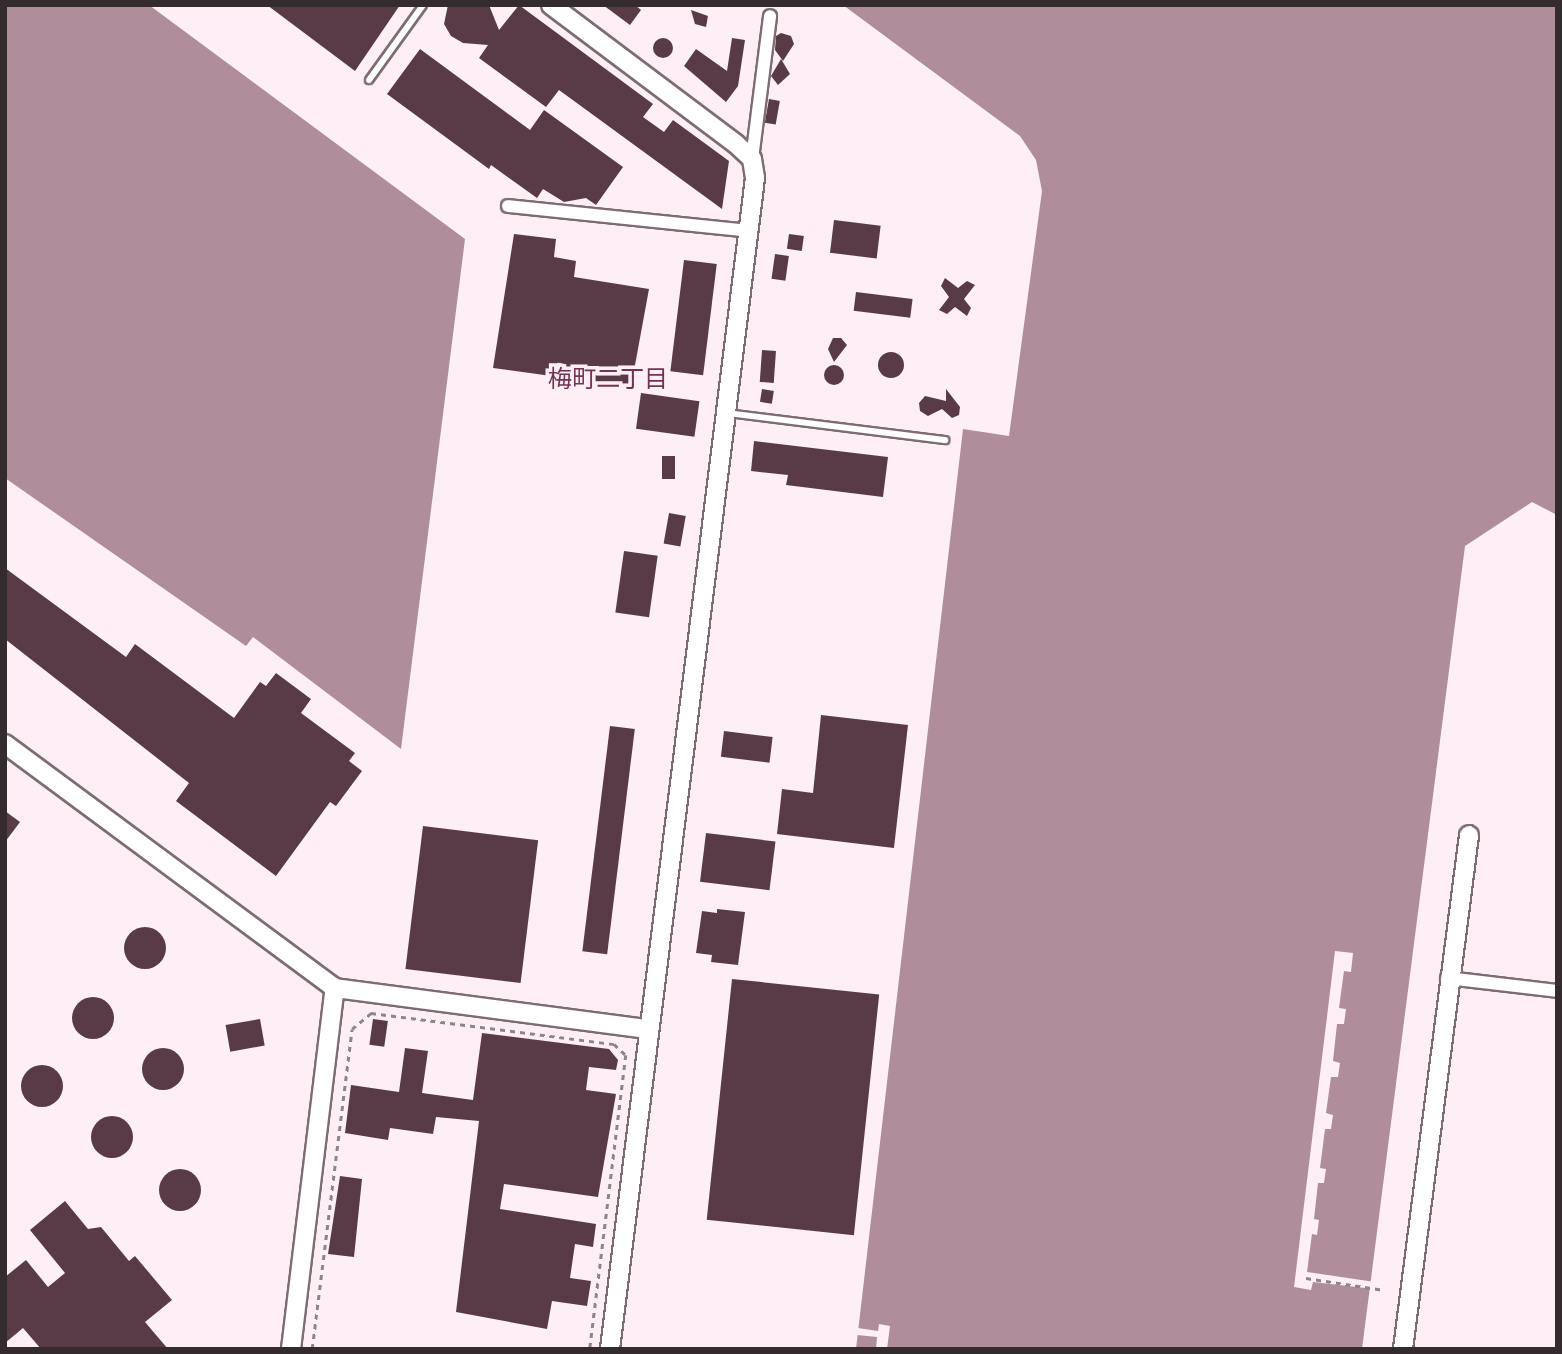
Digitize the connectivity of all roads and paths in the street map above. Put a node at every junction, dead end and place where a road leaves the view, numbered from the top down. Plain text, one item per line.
1 (423, 5) edge
2 (551, 5) edge
3 (770, 16) dead end
4 (369, 80) dead end
5 (752, 159) junction
6 (508, 206) dead end
7 (748, 231) junction
8 (725, 413) junction
9 (945, 440) dead end
10 (5, 744) edge
11 (1469, 835) dead end
12 (1447, 978) junction
13 (335, 988) junction
14 (1557, 991) edge
15 (648, 1029) junction
16 (1306, 1278) dead end
17 (1384, 1290) dead end
18 (291, 1349) edge
19 (312, 1349) edge
20 (590, 1349) edge
21 (610, 1349) edge
22 (1402, 1349) edge

1 - 4 lane
2 - 5 street
3 - 5 street
5 - 7 street
6 - 7 street
7 - 8 street
8 - 9 lane
8 - 15 street
10 - 13 street
11 - 12 street
12 - 14 street
12 - 22 street
13 - 15 street
13 - 18 street
15 - 21 street
16 - 17 path
19 - 20 path

